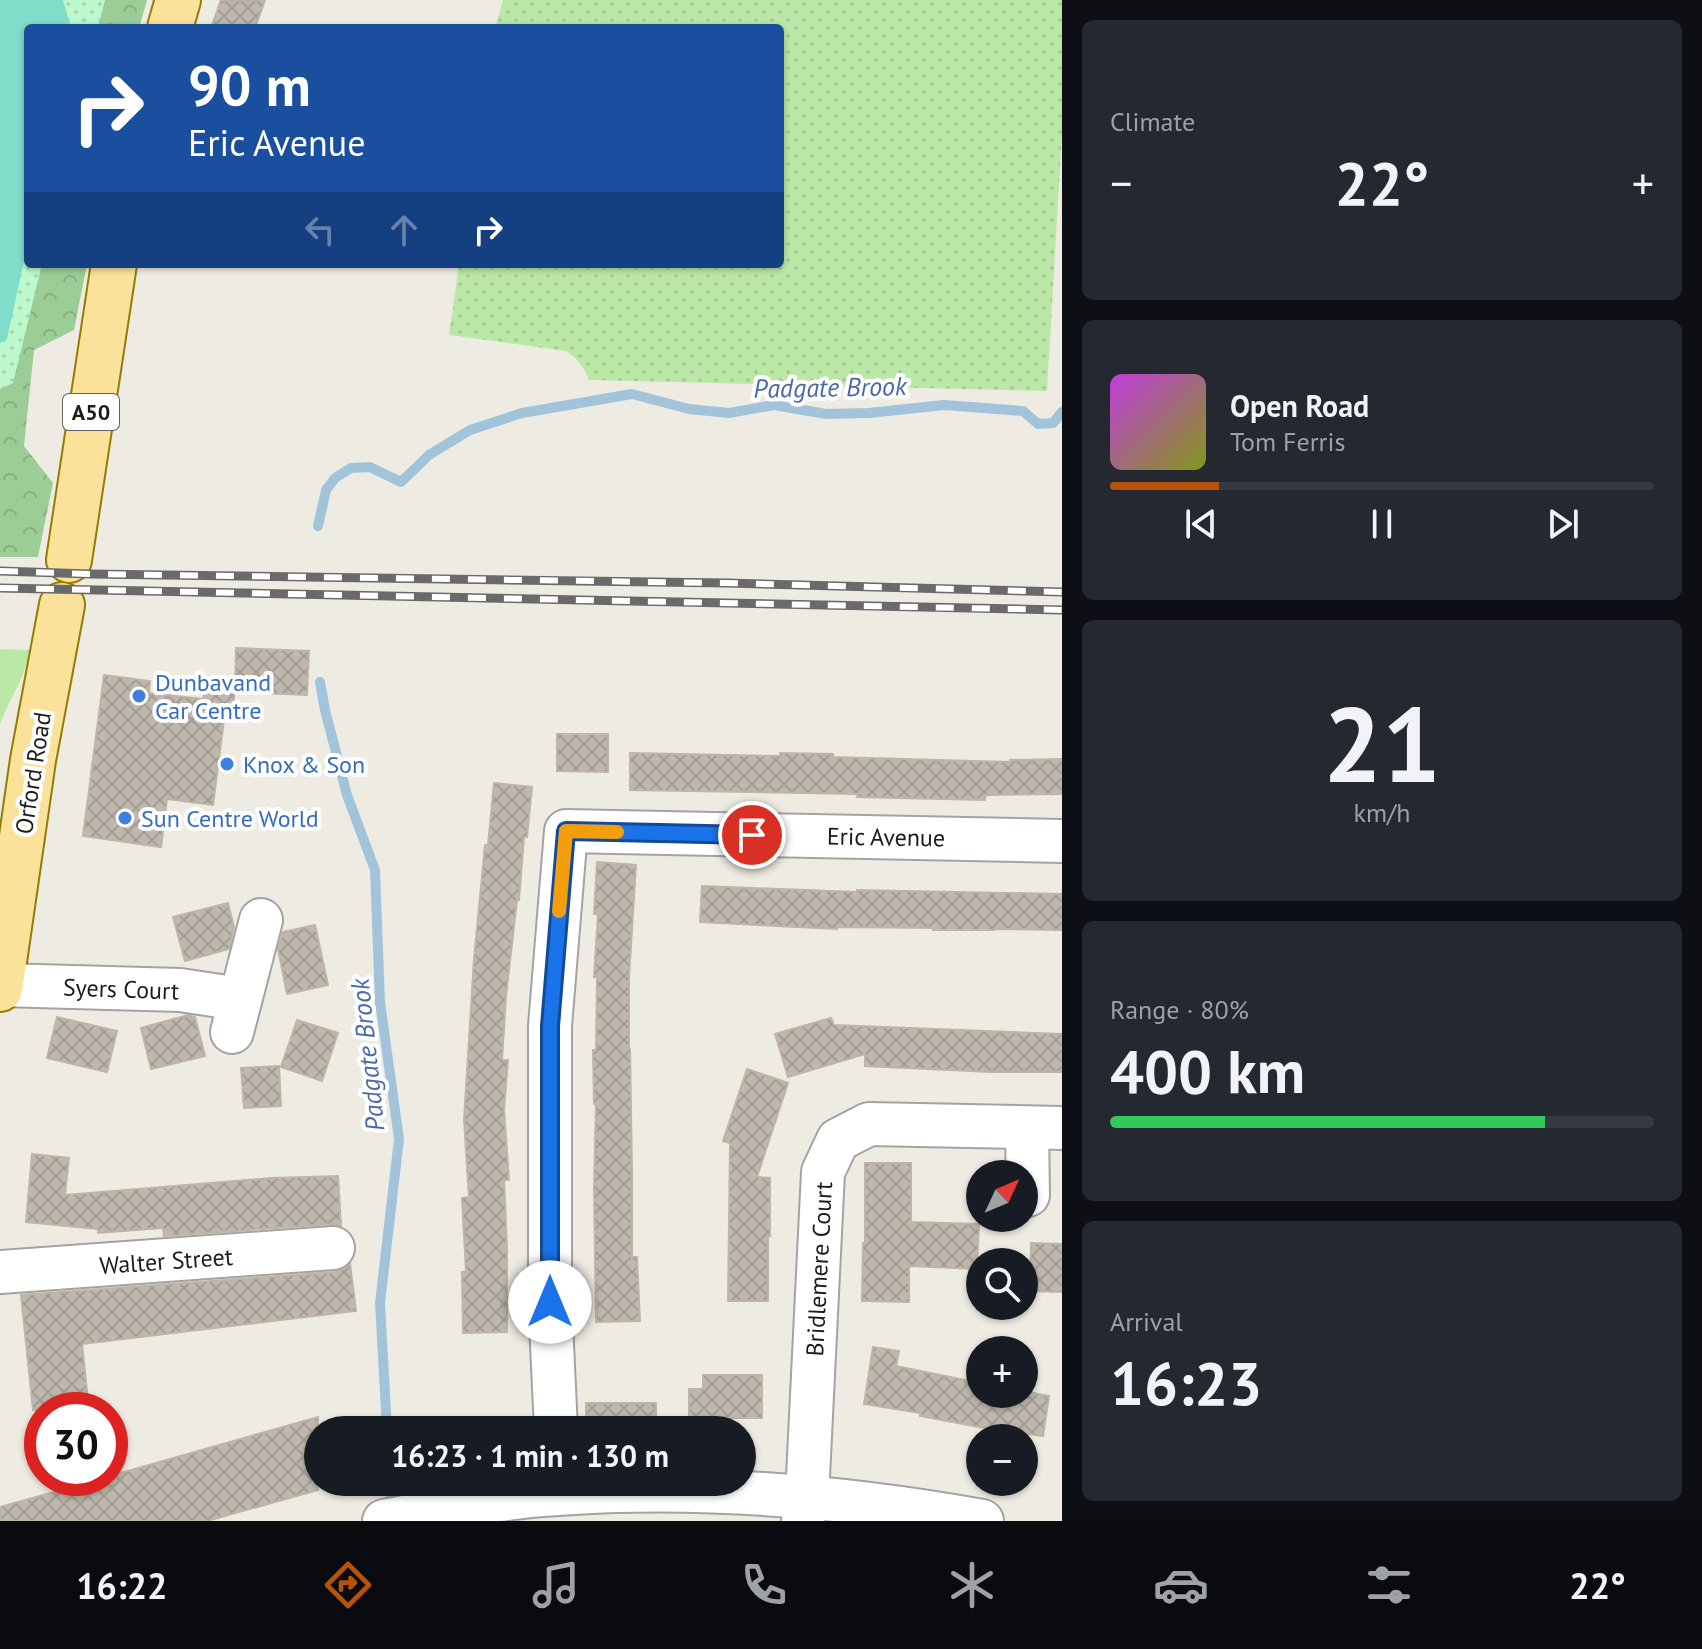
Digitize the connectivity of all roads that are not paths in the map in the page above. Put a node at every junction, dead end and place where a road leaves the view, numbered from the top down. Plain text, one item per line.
1 (178, 0) edge
2 (171, 24) edge
3 (113, 268) edge
4 (69, 560) dead end
5 (62, 605) dead end
6 (1062, 841) edge
7 (261, 920) dead end
8 (0, 987) edge
9 (1045, 1128) edge
10 (1037, 1160) edge
11 (333, 1248) dead end
12 (0, 1272) edge
13 (555, 1416) edge
14 (515, 1496) edge
15 (722, 1496) edge
16 (805, 1509) edge
17 (393, 1519) edge
18 (982, 1521) edge

1 - 2 main road
3 - 4 main road, A50
5 - 8 main road, Orford Road
6 - 13 street, Eric Avenue
7 - 8 street, Syers Court
9 - 10 street, Bridlemere Court
9 - 16 street, Bridlemere Court
11 - 12 street, Walter Street
14 - 17 street
15 - 16 street
16 - 18 street

